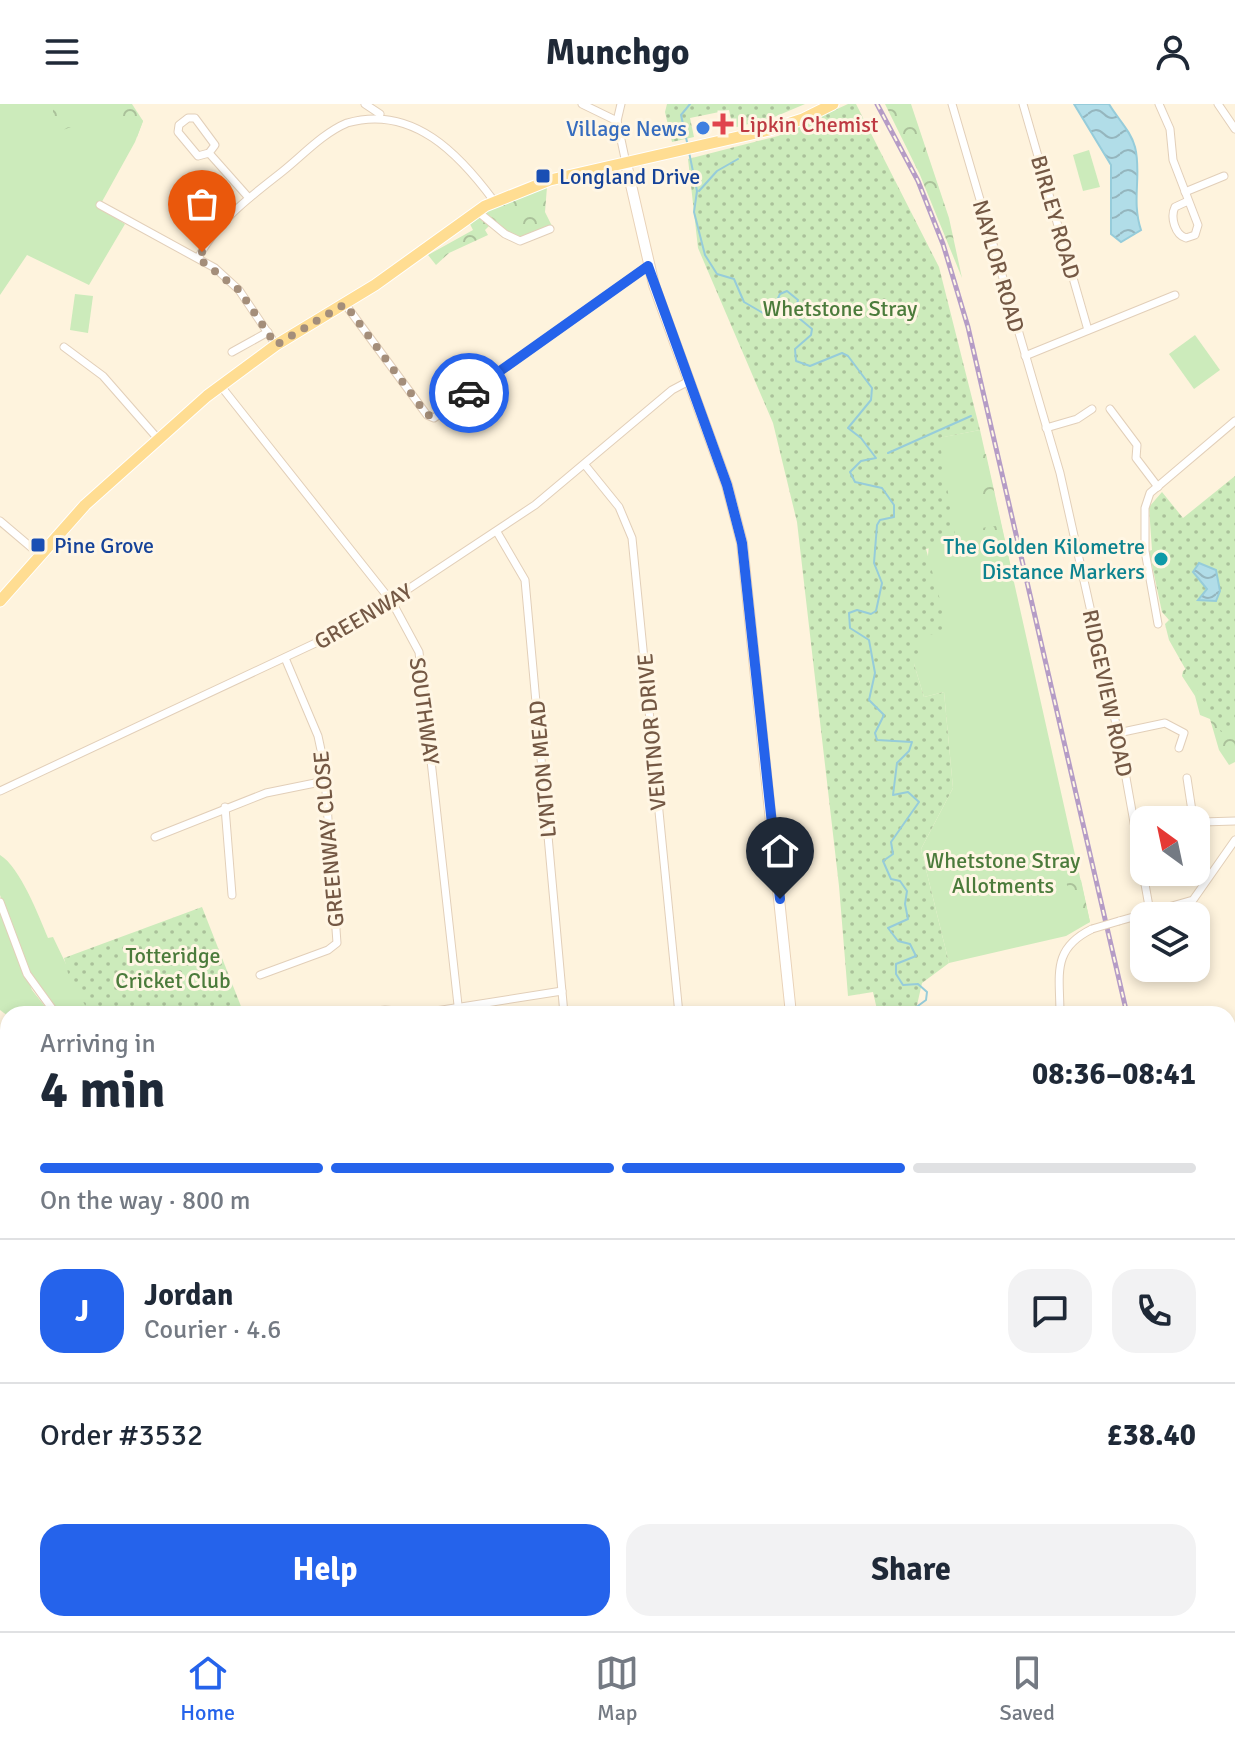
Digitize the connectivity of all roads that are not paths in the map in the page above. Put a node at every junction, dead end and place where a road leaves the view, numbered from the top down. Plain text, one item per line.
1 (365, 104) edge
2 (582, 104) edge
3 (621, 104) edge
4 (833, 104) edge
5 (952, 104) edge
6 (1023, 104) edge
7 (1159, 104) edge
8 (1218, 104) edge
9 (380, 114) junction
10 (617, 121) junction
11 (1235, 129) edge
12 (209, 153) junction
13 (626, 163) junction
14 (1224, 176) dead end
15 (1185, 192) junction
16 (249, 198) junction
17 (494, 201) junction
18 (1188, 201) junction
19 (100, 205) dead end
20 (477, 211) junction
21 (550, 229) dead end
22 (198, 258) junction
23 (648, 266) junction
24 (1175, 295) dead end
25 (345, 304) junction
26 (1088, 330) junction
27 (268, 332) junction
28 (276, 345) junction
29 (64, 347) dead end
30 (232, 352) dead end
31 (1025, 356) junction
32 (689, 381) junction
33 (220, 385) junction
34 (1092, 409) dead end
35 (1110, 409) dead end
36 (1235, 421) edge
37 (1046, 428) junction
38 (159, 440) junction
39 (585, 465) junction
40 (1158, 487) junction
41 (0, 521) edge
42 (497, 532) junction
43 (39, 554) junction
44 (0, 601) edge
45 (392, 602) junction
46 (1158, 624) dead end
47 (285, 658) junction
48 (1187, 723) dead end
49 (1118, 733) junction
50 (1184, 733) junction
51 (1179, 748) dead end
52 (1187, 778) dead end
53 (325, 781) junction
54 (0, 791) edge
55 (225, 807) junction
56 (1235, 821) edge
57 (155, 837) dead end
58 (1235, 840) edge
59 (232, 895) dead end
60 (0, 902) edge
61 (1148, 902) edge
62 (1190, 902) edge
63 (1130, 918) edge
64 (260, 975) dead end
65 (562, 991) junction
66 (458, 1005) junction
67 (50, 1006) edge
68 (454, 1006) edge
69 (563, 1006) edge
70 (678, 1006) edge
71 (790, 1006) edge
72 (1060, 1006) edge

1 - 9 street
2 - 10 street
3 - 10 street
4 - 13 main road
5 - 31 street, NAYLOR ROAD
6 - 26 street, BIRLEY ROAD
7 - 15 street
8 - 11 street
9 - 16 street
9 - 17 street
10 - 13 street
12 - 12 street
12 - 16 street
13 - 17 main road
13 - 23 street
14 - 15 street
15 - 18 street
16 - 22 street
17 - 20 main road
18 - 18 street
19 - 22 street
20 - 21 street
20 - 25 main road
22 - 27 street
23 - 25 street
23 - 32 street
24 - 26 street
25 - 28 main road
26 - 31 street
27 - 28 street
27 - 30 street
28 - 33 main road
29 - 38 street
31 - 37 street, NAYLOR ROAD
32 - 39 street, GREENWAY
32 - 71 street
33 - 38 main road
33 - 45 street, SOUTHWAY
34 - 37 street
35 - 40 street
36 - 40 street
37 - 49 street, RIDGEVIEW ROAD
38 - 43 main road
39 - 42 street, GREENWAY
39 - 70 street, VENTNOR DRIVE
40 - 46 street
41 - 43 street
42 - 45 street, GREENWAY
42 - 65 street, LYNTON MEAD
43 - 44 main road
45 - 47 street, GREENWAY
45 - 66 street, SOUTHWAY
47 - 53 street, GREENWAY CLOSE
47 - 54 street, GREENWAY
48 - 50 street
49 - 50 street
49 - 61 street, RIDGEVIEW ROAD
50 - 51 street
52 - 56 street
53 - 55 street
53 - 64 street, GREENWAY CLOSE
55 - 57 street
55 - 59 street
58 - 62 street
60 - 67 street
63 - 72 street, bridge
65 - 66 street
65 - 69 street, LYNTON MEAD
66 - 68 street

